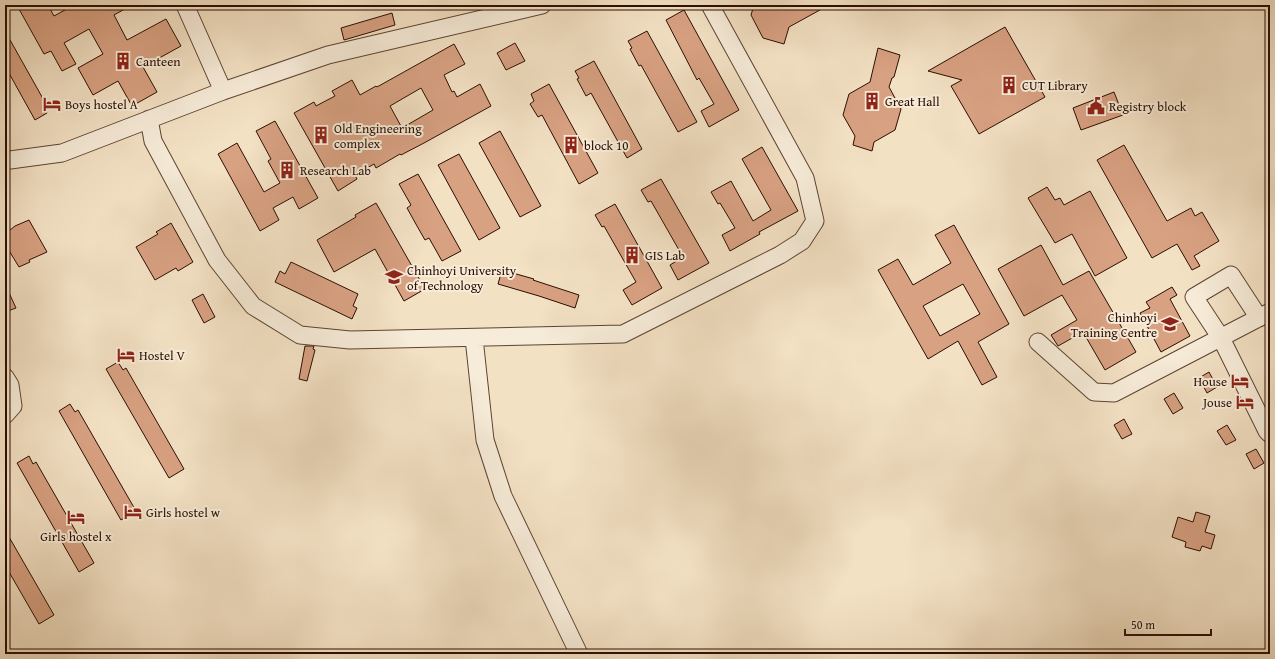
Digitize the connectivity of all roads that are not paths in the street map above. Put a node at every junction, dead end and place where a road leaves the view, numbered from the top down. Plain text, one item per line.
1 (185, 5) edge
2 (542, 5) edge
3 (710, 5) edge
4 (223, 91) junction
5 (149, 119) junction
6 (5, 159) edge
7 (1264, 315) edge
8 (474, 338) junction
9 (1221, 338) junction
10 (1038, 342) dead end
11 (5, 377) edge
12 (5, 415) edge
13 (1270, 434) edge
14 (579, 654) edge

1 - 4 lane
2 - 4 lane
3 - 8 lane
4 - 5 lane
5 - 6 lane
5 - 8 lane
7 - 9 lane
7 - 9 lane
8 - 14 lane
9 - 10 lane
9 - 13 lane
11 - 12 lane

